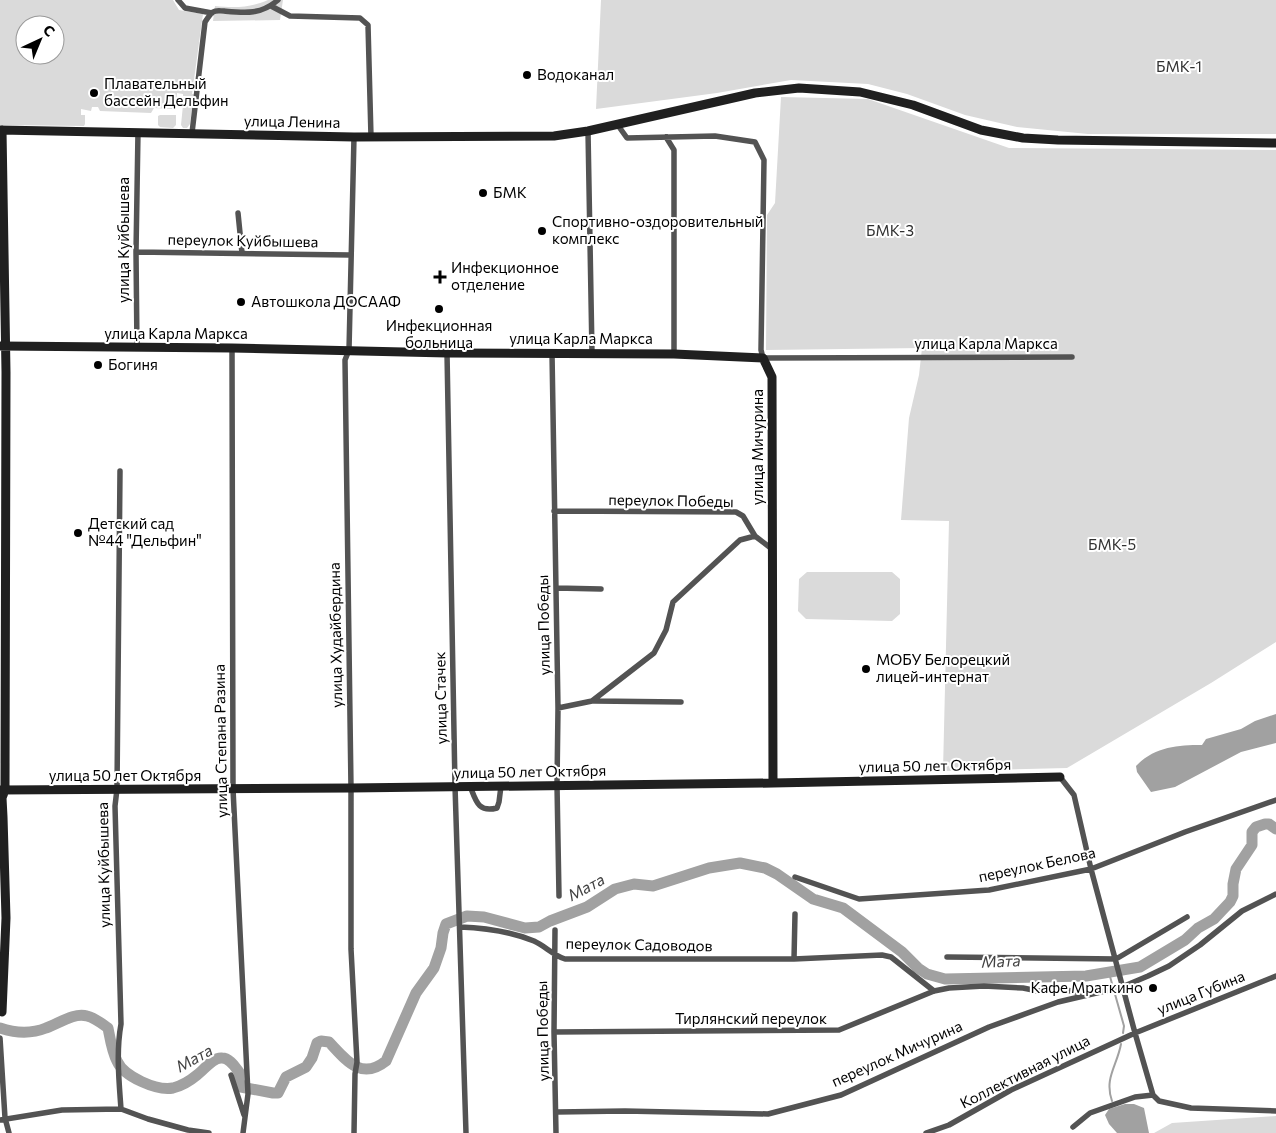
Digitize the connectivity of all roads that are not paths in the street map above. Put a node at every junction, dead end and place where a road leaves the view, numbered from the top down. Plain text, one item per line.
1 (178, 0) edge
2 (278, 0) edge
3 (271, 6) junction
4 (212, 12) junction
5 (617, 124) junction
6 (1, 130) edge
7 (588, 131) junction
8 (138, 132) junction
9 (192, 133) junction
10 (354, 137) junction
11 (371, 137) junction
12 (666, 137) junction
13 (1276, 143) edge
14 (238, 213) dead end
15 (136, 252) junction
16 (242, 253) junction
17 (350, 255) junction
18 (3, 346) edge
19 (137, 348) junction
20 (232, 348) junction
21 (348, 350) junction
22 (447, 352) junction
23 (552, 353) junction
24 (592, 353) junction
25 (674, 354) junction
26 (1072, 357) dead end
27 (763, 358) junction
28 (3, 372) edge
29 (120, 471) dead end
30 (554, 511) junction
31 (755, 536) junction
32 (772, 549) junction
33 (556, 588) junction
34 (601, 589) dead end
35 (592, 701) junction
36 (681, 702) dead end
37 (558, 708) junction
38 (1060, 777) joint
39 (773, 783) junction
40 (557, 785) junction
41 (455, 786) junction
42 (470, 786) junction
43 (501, 786) junction
44 (351, 788) junction
45 (233, 789) junction
46 (3, 790) edge
47 (117, 790) junction
48 (1276, 800) edge
49 (1091, 869) junction
50 (795, 877) dead end
51 (1276, 894) edge
52 (559, 896) dead end
53 (795, 914) dead end
54 (1187, 917) dead end
55 (460, 926) junction
56 (555, 930) dead end
57 (555, 955) junction
58 (947, 957) dead end
59 (794, 959) junction
60 (1116, 959) junction
61 (1276, 976) edge
62 (1120, 987) junction
63 (934, 991) junction
64 (1089, 994) junction
65 (2, 1012) dead end
66 (554, 1032) junction
67 (1135, 1033) junction
68 (0, 1038) edge
69 (231, 1075) dead end
70 (1154, 1094) junction
71 (121, 1109) junction
72 (1276, 1110) edge
73 (557, 1112) junction
74 (245, 1117) junction
75 (3, 1119) edge
76 (949, 1125) junction
77 (1073, 1127) dead end
78 (9, 1133) edge
79 (209, 1133) edge
80 (243, 1133) edge
81 (354, 1133) edge
82 (466, 1133) edge
83 (556, 1133) edge
84 (926, 1133) edge
85 (945, 1133) edge

1 - 4 street
2 - 3 street
3 - 4 street
3 - 11 street
4 - 9 street
5 - 7 street, улица Ленина
5 - 12 street, улица Мичурина
5 - 13 street, улица Ленина
6 - 8 street, улица Ленина
6 - 18 street
7 - 11 street, улица Ленина
7 - 24 street
8 - 9 street, улица Ленина
8 - 15 street, улица Куйбышева
9 - 10 street, улица Ленина
10 - 11 street, улица Ленина
10 - 17 street, улица Худайбердина
12 - 25 street
12 - 27 street, улица Мичурина
14 - 16 street
15 - 16 street, переулок Куйбышева
15 - 19 street, улица Куйбышева
16 - 17 street, переулок Куйбышева
17 - 21 street, улица Худайбердина
18 - 19 street, улица Карла Маркса
18 - 28 street
19 - 20 street, улица Карла Маркса
20 - 21 street, улица Карла Маркса
20 - 45 street, улица Степана Разина
21 - 22 street, улица Карла Маркса
21 - 44 street, улица Худайбердина
22 - 23 street, улица Карла Маркса
22 - 41 street, улица Стачек
23 - 24 street, улица Карла Маркса
23 - 30 street, улица Победы
24 - 25 street, улица Карла Маркса
25 - 27 street, улица Карла Маркса
26 - 27 street, улица Карла Маркса
27 - 32 street, улица Мичурина
28 - 46 street
29 - 47 street, улица Куйбышева
30 - 31 street, переулок Победы
30 - 33 street, улица Победы
31 - 32 street, переулок Победы
31 - 35 street
32 - 39 street, улица Мичурина
33 - 34 street
33 - 37 street, улица Победы
35 - 36 street
35 - 37 street
37 - 40 street, улица Победы
38 - 39 street, улица 50 лет Октября
38 - 49 street
39 - 40 street, улица 50 лет Октября
40 - 43 street, улица 50 лет Октября
40 - 52 street, улица Победы
41 - 42 street, улица 50 лет Октября
41 - 44 street, улица 50 лет Октября
41 - 55 street, улица Стачек
42 - 43 street, улица 50 лет Октября
42 - 43 street
44 - 45 street, улица 50 лет Октября
44 - 81 street, улица Худайбердина
45 - 47 street, улица 50 лет Октября
45 - 74 street, улица Степана Разина
46 - 47 street, улица 50 лет Октября
46 - 65 street
47 - 71 street, улица Куйбышева
48 - 49 street, переулок Белова
49 - 50 street, переулок Белова
49 - 60 street
51 - 62 street
53 - 59 street
54 - 60 street
55 - 57 street, переулок Садоводов
55 - 82 street, улица Стачек
56 - 57 street, улица Победы
57 - 59 street, переулок Садоводов
57 - 66 street, улица Победы
58 - 60 street
59 - 63 street, переулок Садоводов
60 - 62 street
61 - 67 street, улица Губина
62 - 64 street, переулок Мичурина
62 - 67 street
63 - 64 street, Тирлянский переулок
63 - 66 street, Тирлянский переулок
64 - 73 street, переулок Мичурина
66 - 73 street, улица Победы
67 - 70 street
67 - 76 street, Коллективная улица
68 - 75 street
69 - 74 street
70 - 72 street
70 - 77 street
71 - 75 street
71 - 79 street
73 - 83 street, улица Победы
74 - 80 street, улица Степана Разина
75 - 78 street
76 - 84 street, Коллективная улица
76 - 85 street

